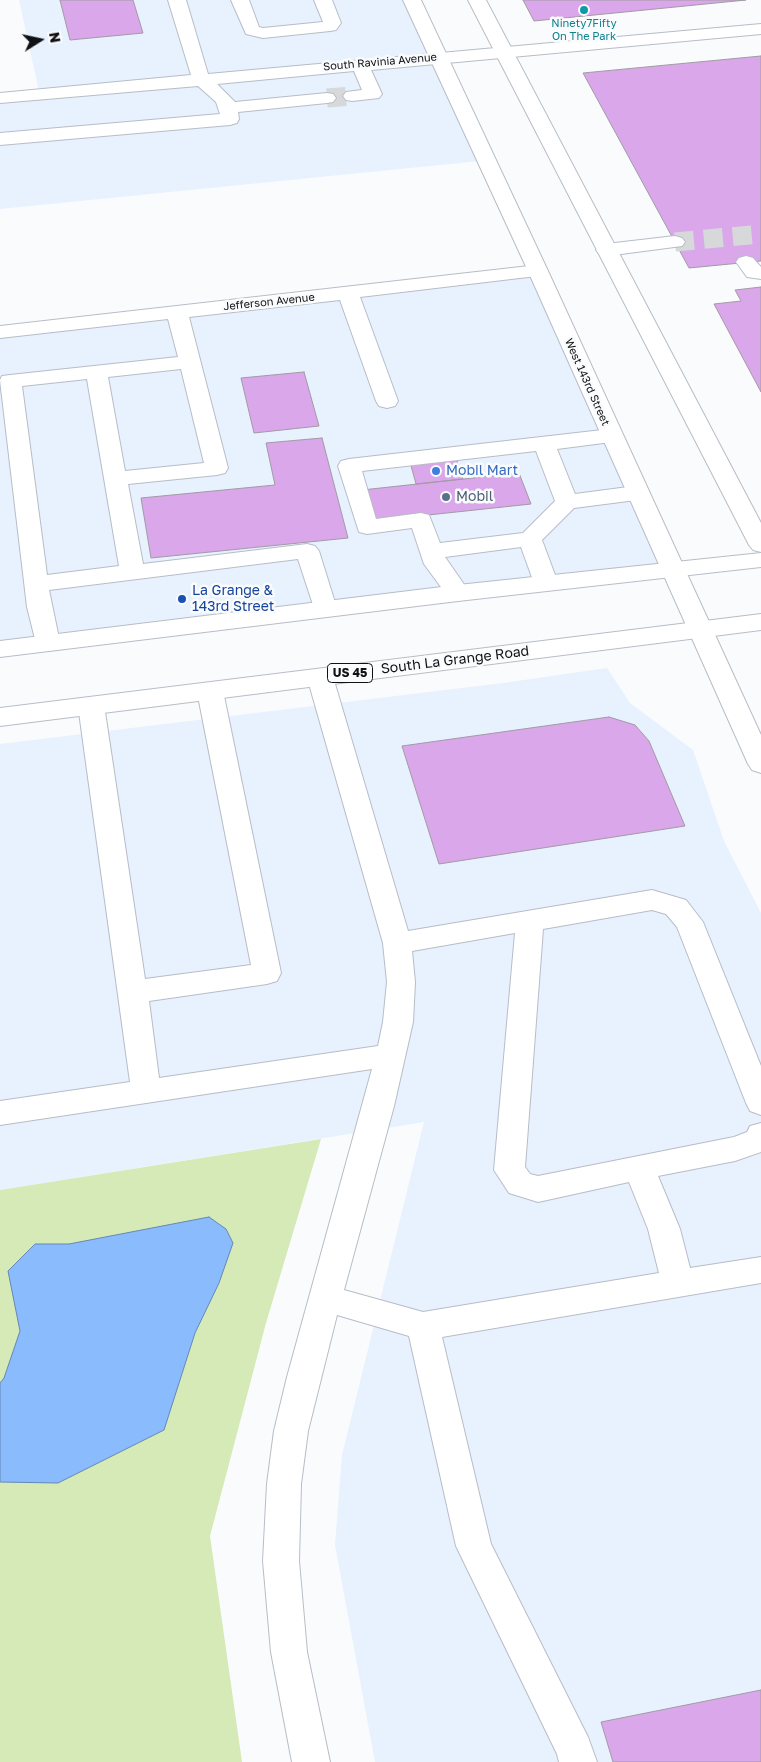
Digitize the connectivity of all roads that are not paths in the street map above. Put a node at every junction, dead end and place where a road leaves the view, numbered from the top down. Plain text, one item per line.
1 (177, 0) edge
2 (240, 0) edge
3 (323, 0) edge
4 (412, 0) edge
5 (477, 0) edge
6 (761, 29) edge
7 (503, 51) junction
8 (437, 57) junction
9 (360, 64) junction
10 (200, 79) junction
11 (352, 96) tunnel mouth
12 (0, 98) edge
13 (327, 98) tunnel mouth
14 (227, 108) junction
15 (0, 140) edge
16 (675, 242) tunnel mouth
17 (606, 250) junction
18 (538, 271) junction
19 (348, 293) junction
20 (177, 312) junction
21 (0, 332) edge
22 (190, 362) junction
23 (96, 372) junction
24 (387, 401) dead end
25 (611, 436) junction
26 (544, 444) junction
27 (116, 479) junction
28 (636, 493) junction
29 (567, 502) junction
30 (530, 538) junction
31 (761, 545) edge
32 (432, 551) junction
33 (761, 560) edge
34 (674, 569) junction
35 (132, 571) junction
36 (546, 583) junction
37 (36, 584) junction
38 (458, 593) junction
39 (325, 609) junction
40 (761, 622) edge
41 (700, 629) junction
42 (48, 644) junction
43 (0, 649) edge
44 (320, 677) junction
45 (210, 690) junction
46 (91, 705) junction
47 (0, 717) edge
48 (761, 764) edge
49 (530, 922) junction
50 (397, 944) junction
51 (133, 992) junction
52 (391, 1054) junction
53 (146, 1090) junction
54 (761, 1103) edge
55 (0, 1113) edge
56 (761, 1135) edge
57 (639, 1167) junction
58 (761, 1270) edge
59 (678, 1284) junction
60 (326, 1298) junction
61 (423, 1326) junction
62 (311, 1762) edge
63 (578, 1762) edge

1 - 10 main road
2 - 3 main road
4 - 8 main road, West 143rd Street
5 - 7 main road
6 - 7 main road, South Ravinia Avenue
7 - 8 main road, South Ravinia Avenue
7 - 17 main road
8 - 9 main road, South Ravinia Avenue
8 - 18 main road, West 143rd Street
9 - 10 main road, South Ravinia Avenue
9 - 11 main road
10 - 12 main road, South Ravinia Avenue
10 - 14 main road
13 - 14 main road
14 - 15 main road
16 - 17 main road
17 - 31 main road
18 - 19 main road, Jefferson Avenue
18 - 25 main road, West 143rd Street
19 - 20 main road, Jefferson Avenue
19 - 24 main road
20 - 21 main road, Jefferson Avenue
20 - 22 main road
22 - 23 main road
22 - 27 main road
23 - 27 main road
23 - 37 main road
25 - 26 main road
25 - 28 main road, West 143rd Street
26 - 29 main road
26 - 32 main road
27 - 35 main road
28 - 29 main road
28 - 34 main road, West 143rd Street
29 - 30 main road
30 - 32 main road
30 - 36 main road
32 - 38 main road
33 - 34 main road
34 - 36 main road
34 - 41 main road, West 143rd Street
35 - 37 main road
35 - 39 main road
36 - 38 main road
37 - 42 main road
38 - 39 main road
39 - 42 main road
40 - 41 main road, South La Grange Road / US 45
41 - 44 main road, South La Grange Road / US 45
41 - 48 main road, West 143rd Street
42 - 43 main road
44 - 45 main road, South La Grange Road / US 45
44 - 50 main road
45 - 46 main road, South La Grange Road / US 45
45 - 51 main road
46 - 47 main road, South La Grange Road / US 45
46 - 51 main road
49 - 50 main road
49 - 54 main road
49 - 57 main road
50 - 52 main road
51 - 53 main road
52 - 53 main road
52 - 60 main road
53 - 55 main road
56 - 57 main road
57 - 59 main road
58 - 59 main road
59 - 61 main road
60 - 61 main road
60 - 62 main road
61 - 63 main road

